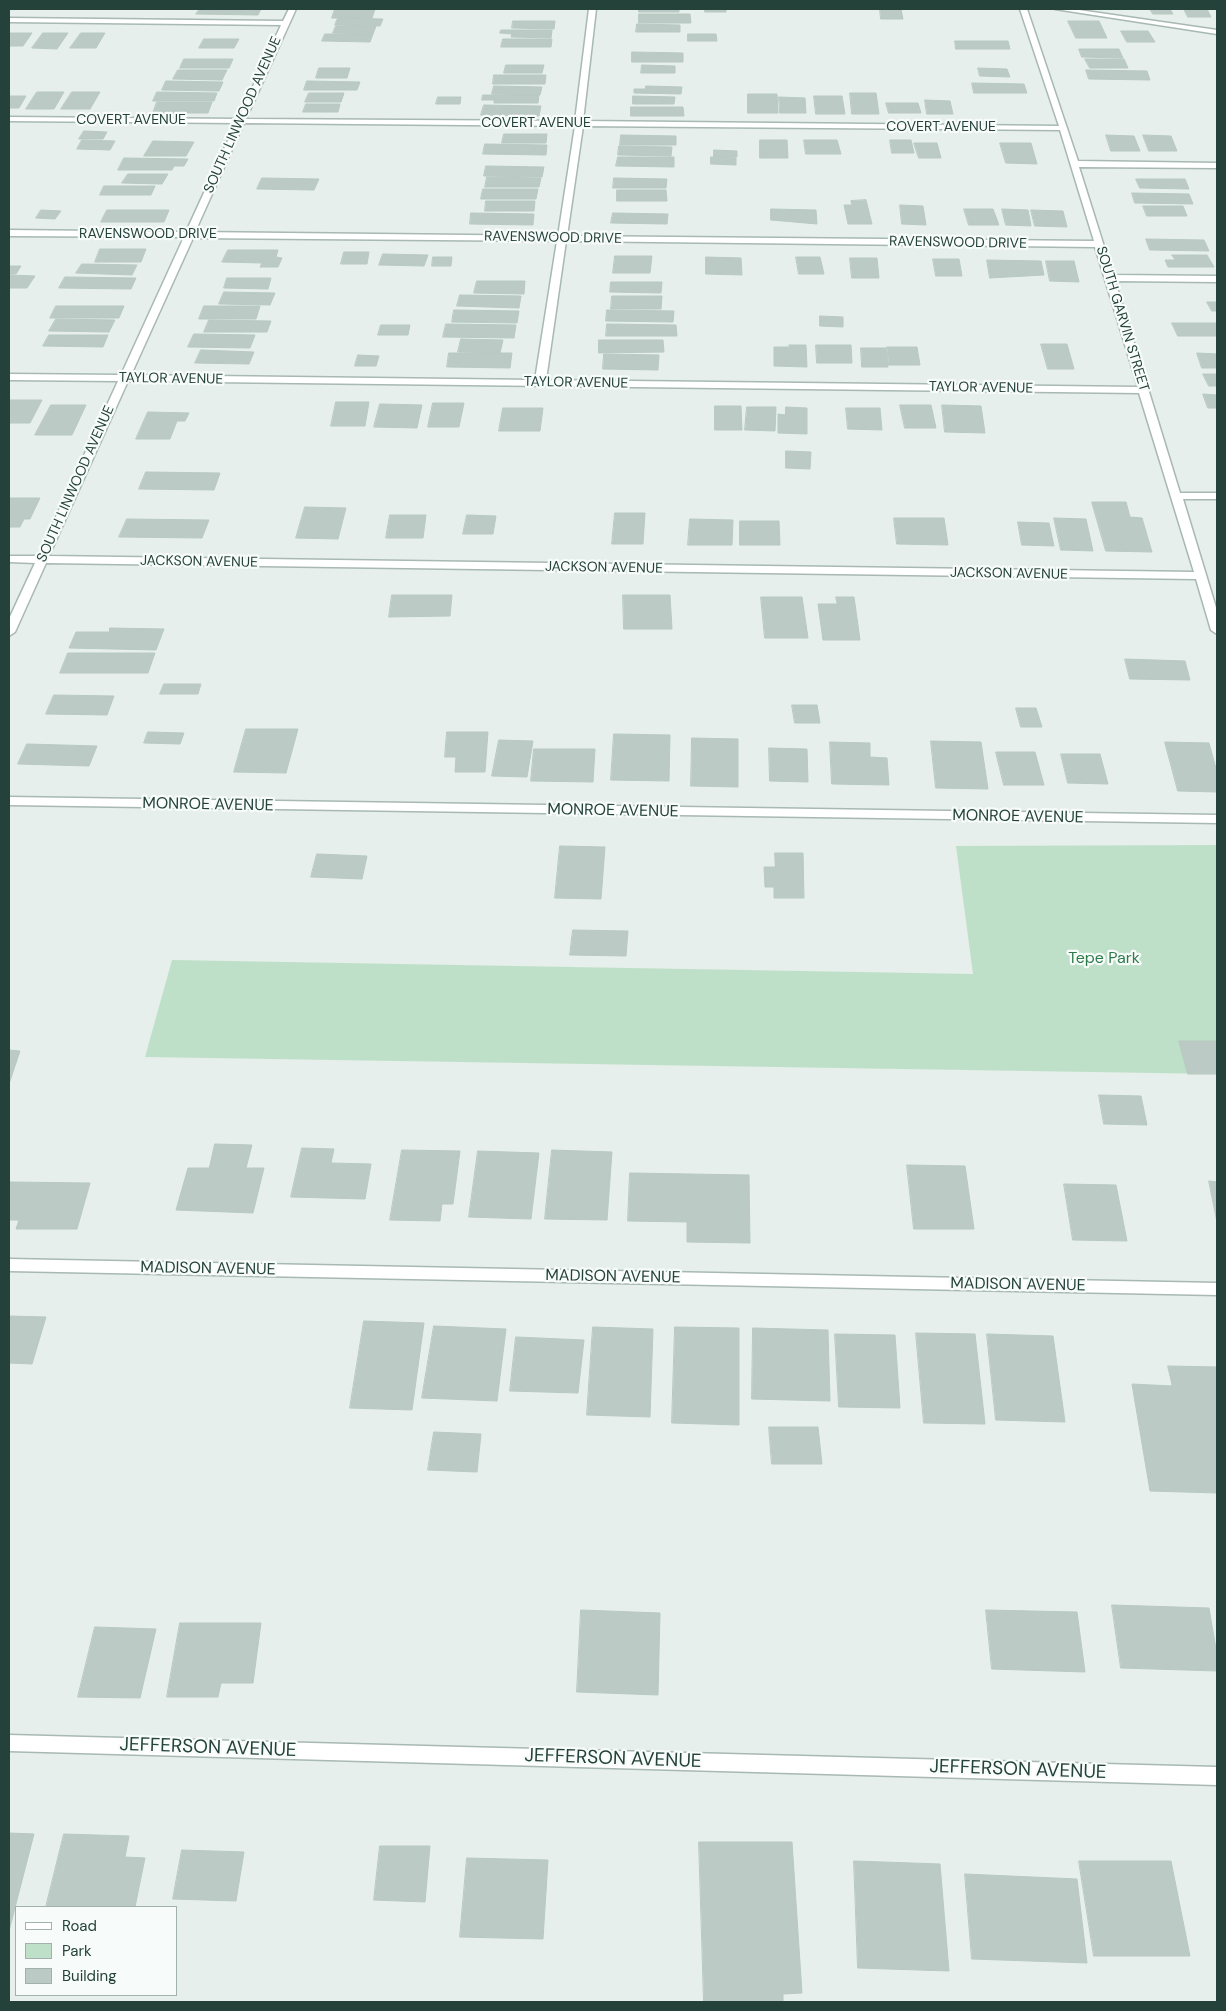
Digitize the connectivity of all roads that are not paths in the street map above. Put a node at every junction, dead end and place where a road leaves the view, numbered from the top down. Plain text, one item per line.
1 (292, 9) edge
2 (594, 9) edge
3 (1024, 9) edge
4 (1059, 9) edge
5 (9, 20) edge
6 (285, 23) junction
7 (1217, 32) edge
8 (9, 119) edge
9 (240, 121) junction
10 (579, 124) junction
11 (1062, 128) junction
12 (1074, 164) junction
13 (1217, 165) edge
14 (9, 233) edge
15 (189, 235) junction
16 (561, 238) junction
17 (1098, 244) junction
18 (1109, 278) junction
19 (1217, 279) edge
20 (9, 377) edge
21 (124, 378) junction
22 (540, 383) junction
23 (1144, 390) junction
24 (1177, 496) junction
25 (1217, 496) edge
26 (9, 560) edge
27 (42, 560) junction
28 (1200, 576) junction
29 (1217, 630) edge
30 (9, 632) edge
31 (9, 801) edge
32 (1217, 819) edge
33 (9, 1265) edge
34 (1217, 1289) edge
35 (9, 1743) edge
36 (1217, 1776) edge

1 - 6 street, SOUTH LINWOOD AVENUE
2 - 10 street
3 - 11 street, SOUTH GARVIN STREET
4 - 7 street
5 - 6 street
6 - 9 street, SOUTH LINWOOD AVENUE
8 - 9 street, COVERT AVENUE
9 - 10 street, COVERT AVENUE
9 - 15 street, SOUTH LINWOOD AVENUE
10 - 11 street, COVERT AVENUE
10 - 16 street
11 - 12 street, SOUTH GARVIN STREET
12 - 13 street
12 - 17 street, SOUTH GARVIN STREET
14 - 15 street, RAVENSWOOD DRIVE
15 - 16 street, RAVENSWOOD DRIVE
15 - 21 street, SOUTH LINWOOD AVENUE
16 - 17 street, RAVENSWOOD DRIVE
16 - 22 street
17 - 18 street, SOUTH GARVIN STREET
18 - 19 street
18 - 23 street, SOUTH GARVIN STREET
20 - 21 street, TAYLOR AVENUE
21 - 22 street, TAYLOR AVENUE
21 - 27 street, SOUTH LINWOOD AVENUE
22 - 23 street, TAYLOR AVENUE
23 - 24 street, SOUTH GARVIN STREET
24 - 25 street
24 - 28 street, SOUTH GARVIN STREET
26 - 27 street, JACKSON AVENUE
27 - 28 street, JACKSON AVENUE
27 - 30 street, SOUTH LINWOOD AVENUE
28 - 29 street, SOUTH GARVIN STREET
31 - 32 street, MONROE AVENUE
33 - 34 street, MADISON AVENUE
35 - 36 street, JEFFERSON AVENUE

